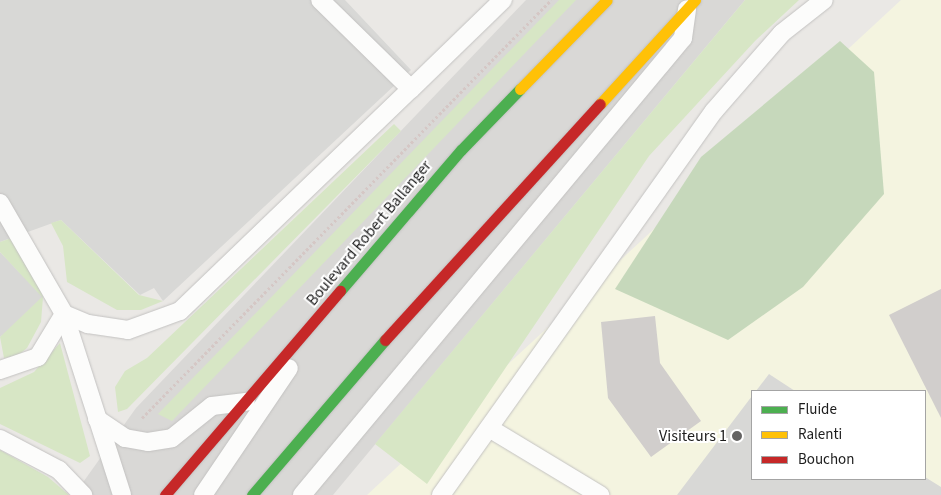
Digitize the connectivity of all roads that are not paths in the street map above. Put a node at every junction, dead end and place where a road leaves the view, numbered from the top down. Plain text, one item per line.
1 (320, 0) edge
2 (503, 0) edge
3 (607, 0) edge
4 (824, 0) edge
5 (691, 4) edge
6 (412, 90) junction
7 (0, 203) edge
8 (337, 297) junction
9 (64, 314) junction
10 (0, 370) edge
11 (246, 402) junction
12 (97, 419) junction
13 (489, 428) junction
14 (0, 439) edge
15 (83, 495) edge
16 (122, 495) edge
17 (165, 495) edge
18 (203, 495) edge
19 (252, 495) edge
20 (302, 495) edge
21 (441, 495) edge
22 (600, 495) edge

1 - 6 lane
2 - 6 lane
3 - 8 main road, Boulevard Robert Ballanger
4 - 13 lane
5 - 19 main road
5 - 20 lane
6 - 9 lane
7 - 9 lane
8 - 11 main road, Boulevard Robert Ballanger
8 - 18 lane
9 - 10 lane
9 - 12 lane
11 - 12 lane
11 - 17 main road, Boulevard Robert Ballanger
12 - 16 lane
13 - 21 lane
13 - 22 lane
14 - 15 lane

